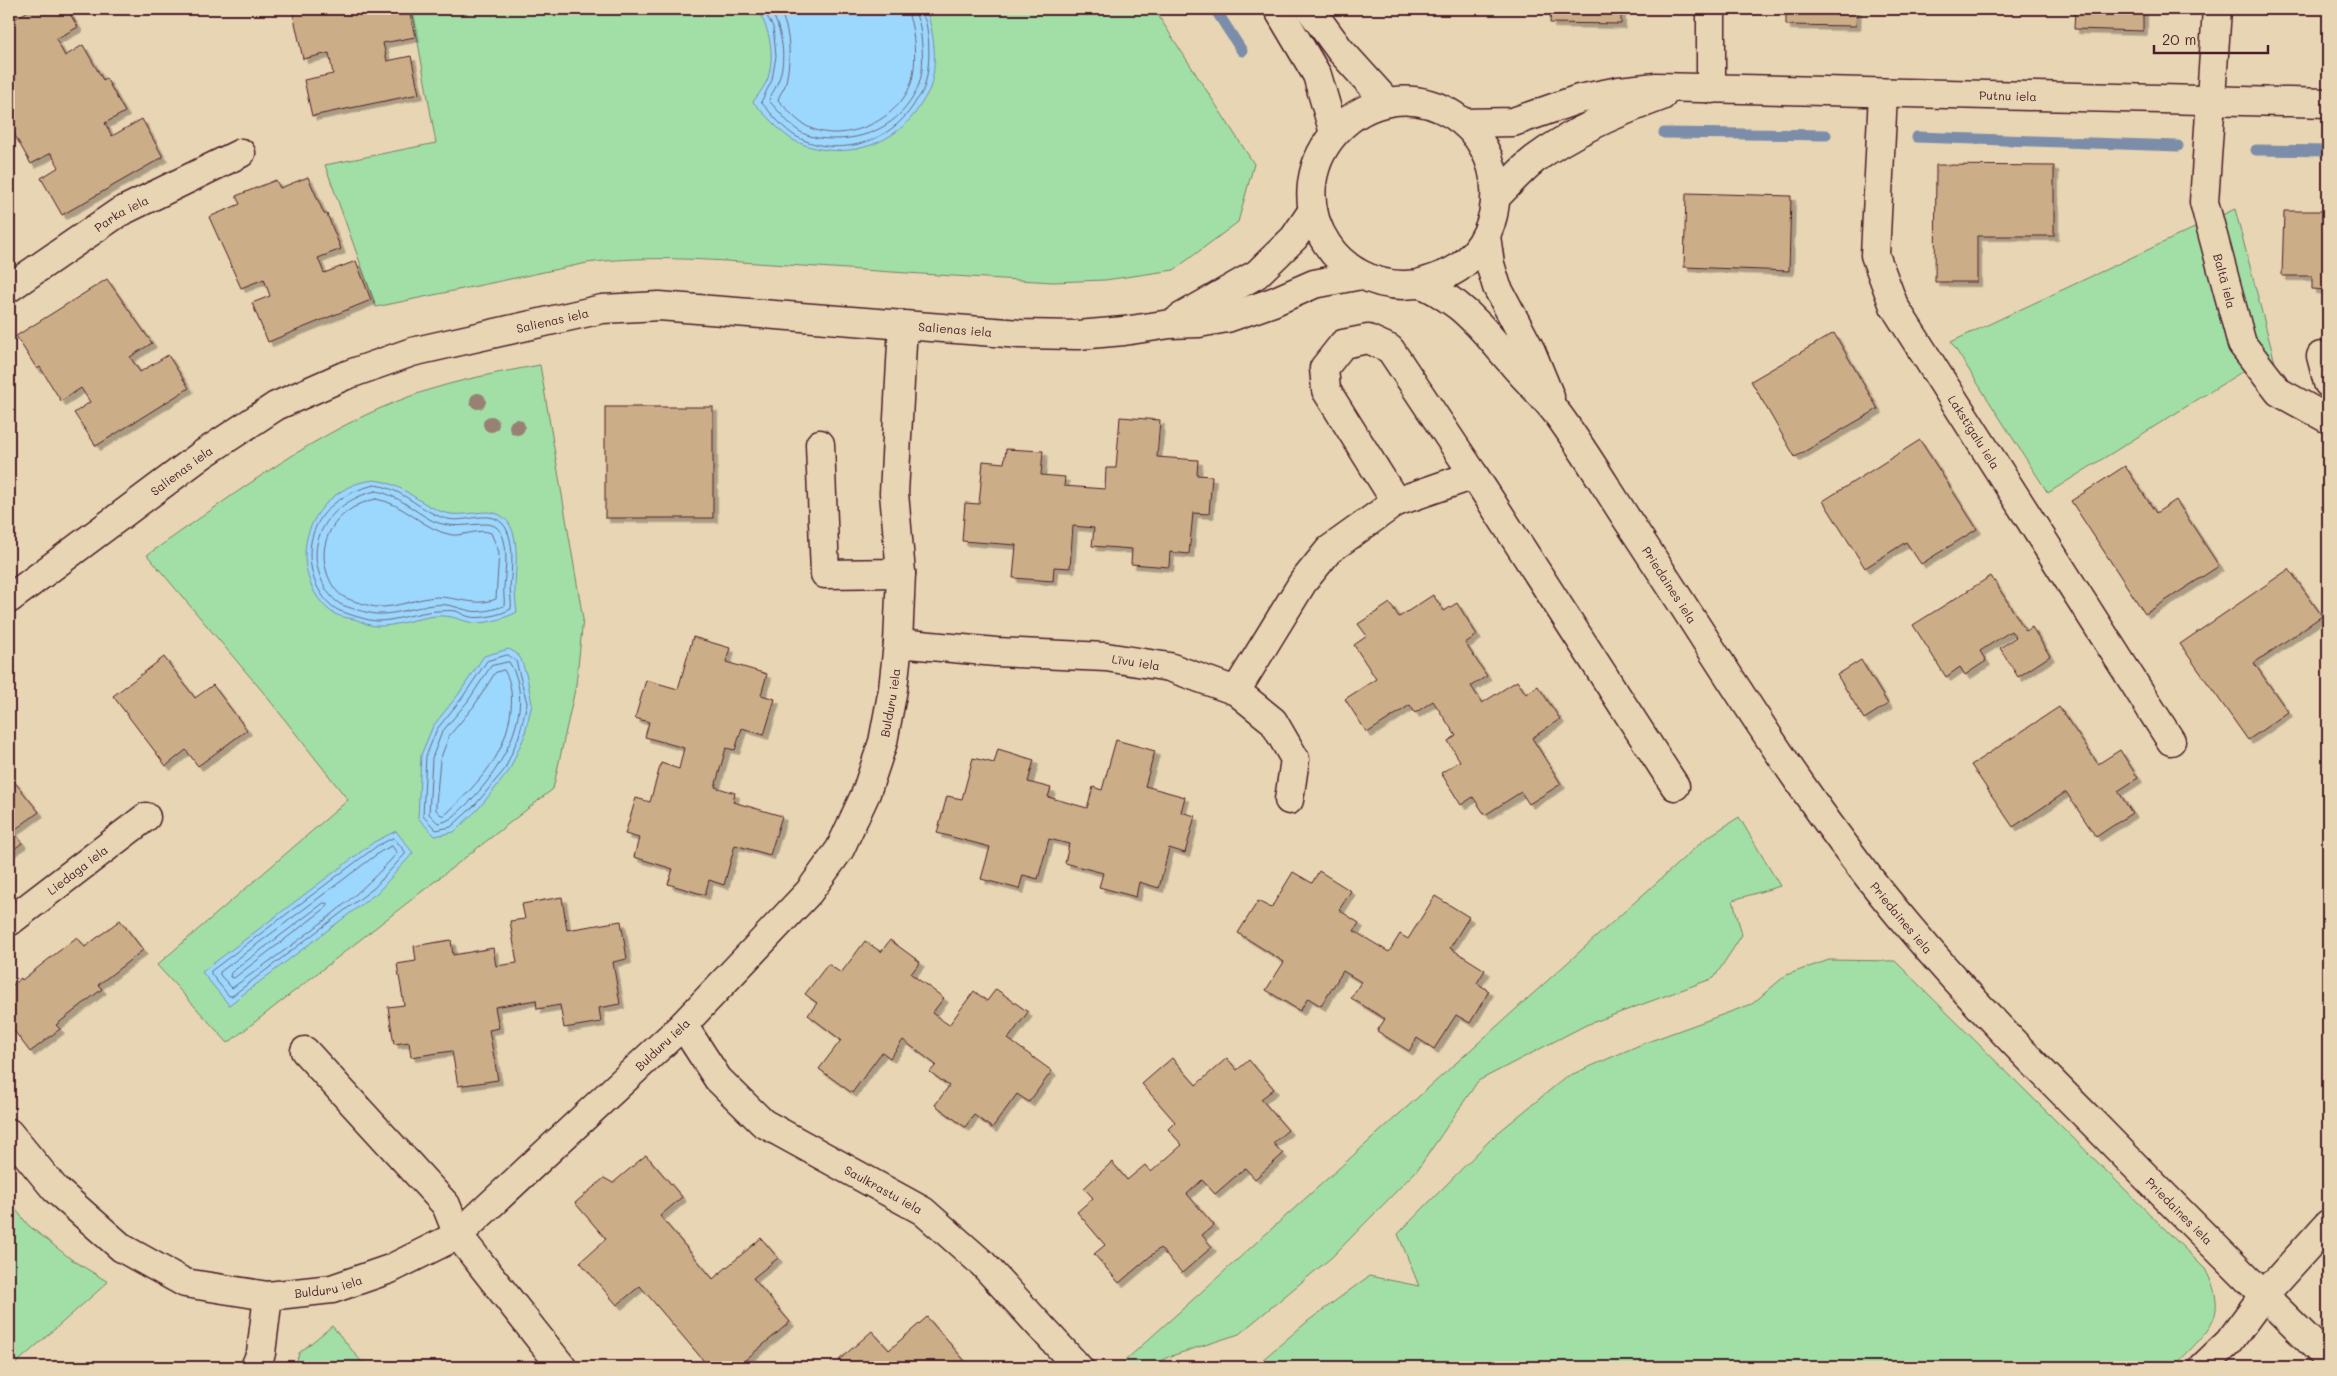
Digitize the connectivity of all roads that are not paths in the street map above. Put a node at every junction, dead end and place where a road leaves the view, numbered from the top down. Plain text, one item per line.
1 (1278, 9) edge
2 (1310, 9) edge
3 (1711, 9) edge
4 (2217, 9) edge
5 (1699, 89) junction
6 (1883, 94) junction
7 (2212, 101) junction
8 (1387, 102) junction
9 (2328, 103) edge
10 (1464, 123) junction
11 (1334, 133) junction
12 (241, 153) dead end
13 (1497, 196) junction
14 (1313, 210) junction
15 (1486, 236) junction
16 (1361, 275) junction
17 (1421, 284) junction
18 (9, 288) edge
19 (1170, 324) junction
20 (904, 325) junction
21 (2321, 356) dead end
22 (2328, 383) edge
23 (1556, 412) junction
24 (2328, 419) edge
25 (820, 444) dead end
26 (1474, 475) junction
27 (1396, 502) junction
28 (901, 573) junction
29 (9, 599) edge
30 (898, 643) junction
31 (1236, 691) junction
32 (2171, 741) dead end
33 (1675, 786) dead end
34 (1289, 800) dead end
35 (146, 816) dead end
36 (9, 922) edge
37 (682, 1025) junction
38 (305, 1051) dead end
39 (9, 1132) edge
40 (2328, 1224) edge
41 (458, 1235) junction
42 (268, 1296) junction
43 (2263, 1296) junction
44 (2328, 1359) edge
45 (255, 1367) edge
46 (562, 1367) edge
47 (1078, 1367) edge
48 (2203, 1367) edge

1 - 11 street
2 - 8 street
3 - 5 street
4 - 7 street, Baltā iela
5 - 6 street, Putnu iela
5 - 10 street, Putnu iela
5 - 13 street
6 - 7 street, Putnu iela
6 - 32 street, Lakstīgalu iela
7 - 9 street, Putnu iela
7 - 24 street, Baltā iela
8 - 10 street
8 - 11 street
10 - 13 street
11 - 14 street
12 - 18 street, Parka iela
13 - 15 street
14 - 16 street
14 - 19 street
15 - 17 street
15 - 23 street
16 - 17 street
16 - 19 street, Salienas iela
17 - 23 street
19 - 20 street, Salienas iela
20 - 28 street, Bulduru iela
20 - 29 street, Salienas iela
21 - 22 street
23 - 43 street, Priedaines iela
25 - 28 street
26 - 27 street
26 - 27 street
26 - 33 street
27 - 31 street
28 - 30 street, Bulduru iela
30 - 31 street, Līvu iela
30 - 37 street, Bulduru iela
31 - 34 street, Līvu iela
35 - 36 street, Liedaga iela
37 - 41 street, Bulduru iela
37 - 47 street, Saulkrastu iela
38 - 41 street
39 - 42 street, Bulduru iela
40 - 43 street
41 - 42 street, Bulduru iela
41 - 46 street
42 - 45 street
43 - 44 street, Priedaines iela
43 - 48 street

